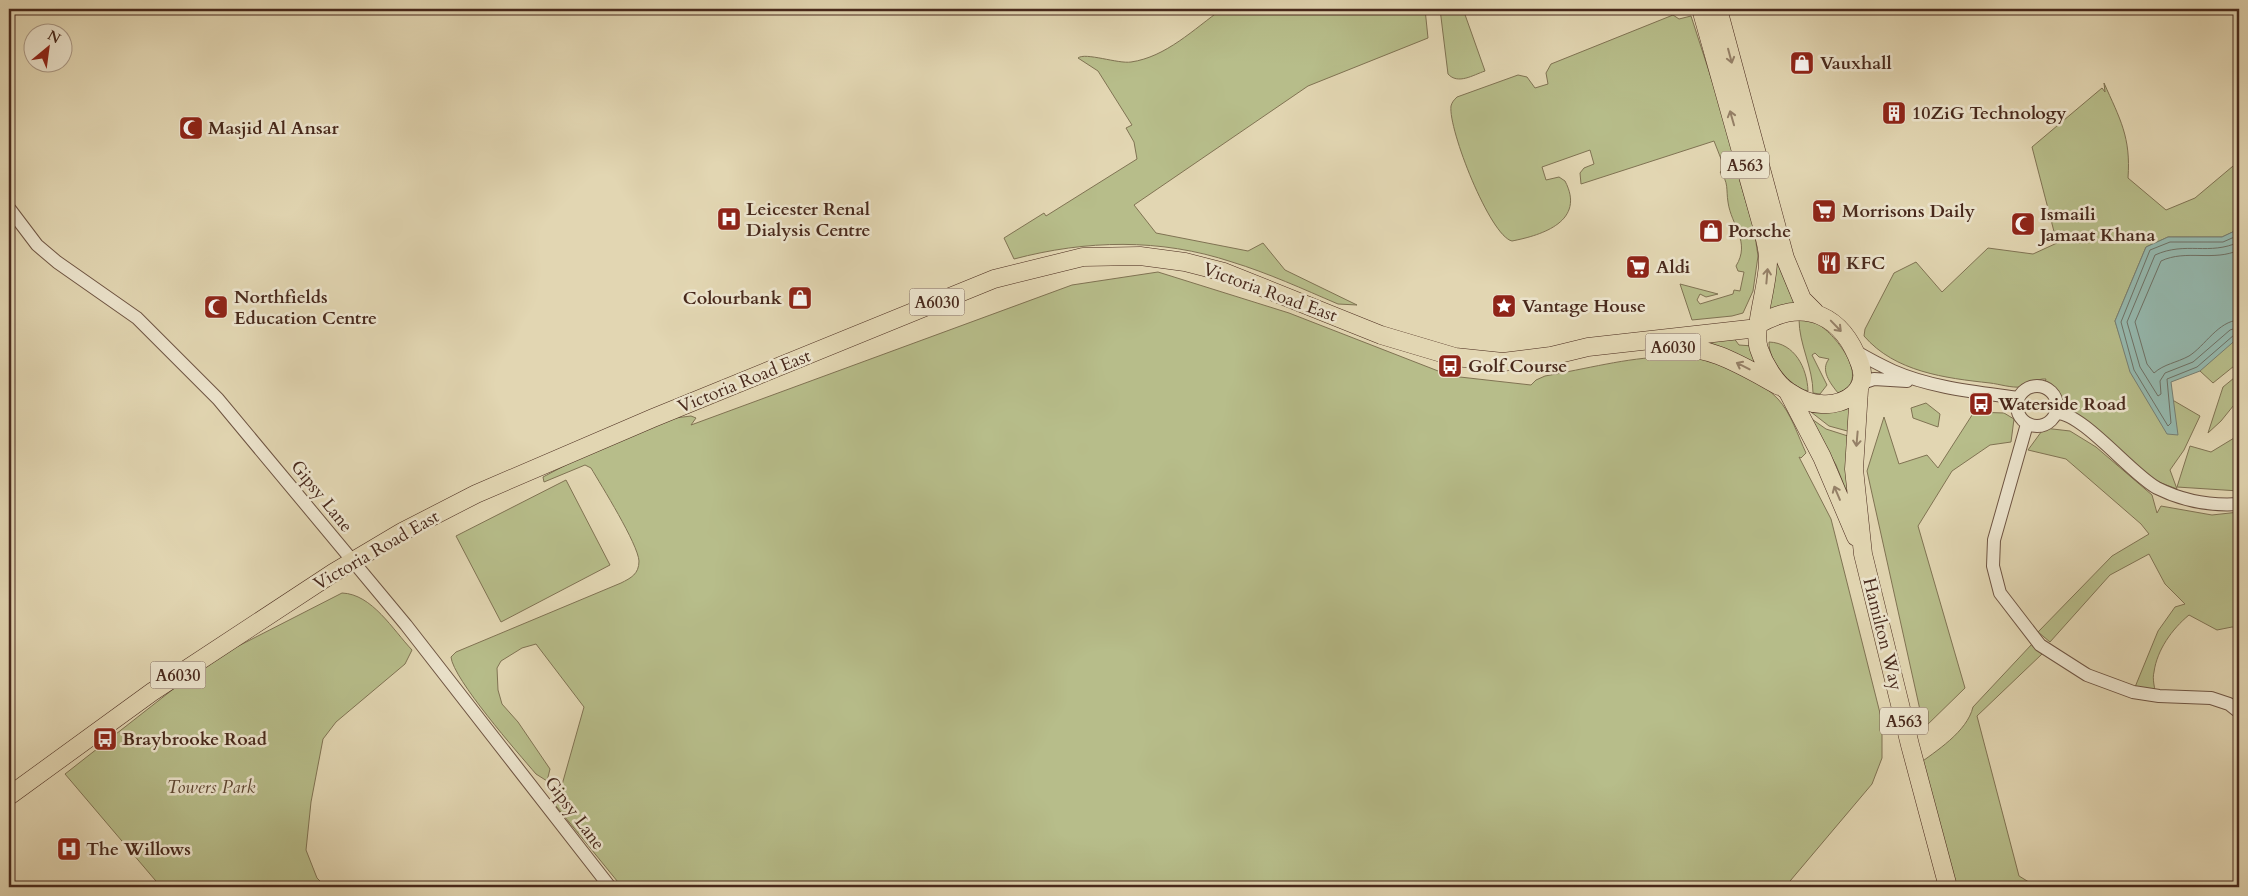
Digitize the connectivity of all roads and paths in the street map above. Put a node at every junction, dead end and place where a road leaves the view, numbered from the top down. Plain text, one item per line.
1 (1702, 9) edge
2 (1718, 9) edge
3 (9, 208) edge
4 (1815, 312) junction
5 (1758, 326) junction
6 (1855, 351) junction
7 (1551, 356) junction
8 (1925, 381) junction
9 (1860, 387) junction
10 (1787, 391) junction
11 (2018, 398) junction
12 (2056, 413) junction
13 (2027, 424) junction
14 (2239, 504) edge
15 (1864, 554) junction
16 (353, 561) junction
17 (2239, 712) edge
18 (9, 796) edge
19 (610, 887) edge
20 (1948, 887) edge

5 -> 1 highway, A563
2 -> 4 highway, A563
3 - 16 street, Gipsy Lane
4 - 5 highway
4 -> 6 highway, A563
5 - 7 highway, Victoria Road East / A6030
5 - 10 highway, A563
6 - 8 street
6 - 9 highway, A563
10 -> 7 highway, Victoria Road East / A6030
7 - 16 highway, Victoria Road East / A6030
8 - 9 street
8 - 11 street
9 - 10 highway, A563
9 -> 15 highway, Hamilton Way / A563
15 -> 10 highway, Hamilton Way / A563
11 - 12 street
11 - 13 street
12 - 13 street
12 - 14 street
13 - 17 street
15 - 20 highway, Hamilton Way / A563
16 - 18 highway, Victoria Road East / A6030
16 - 19 street, Gipsy Lane

